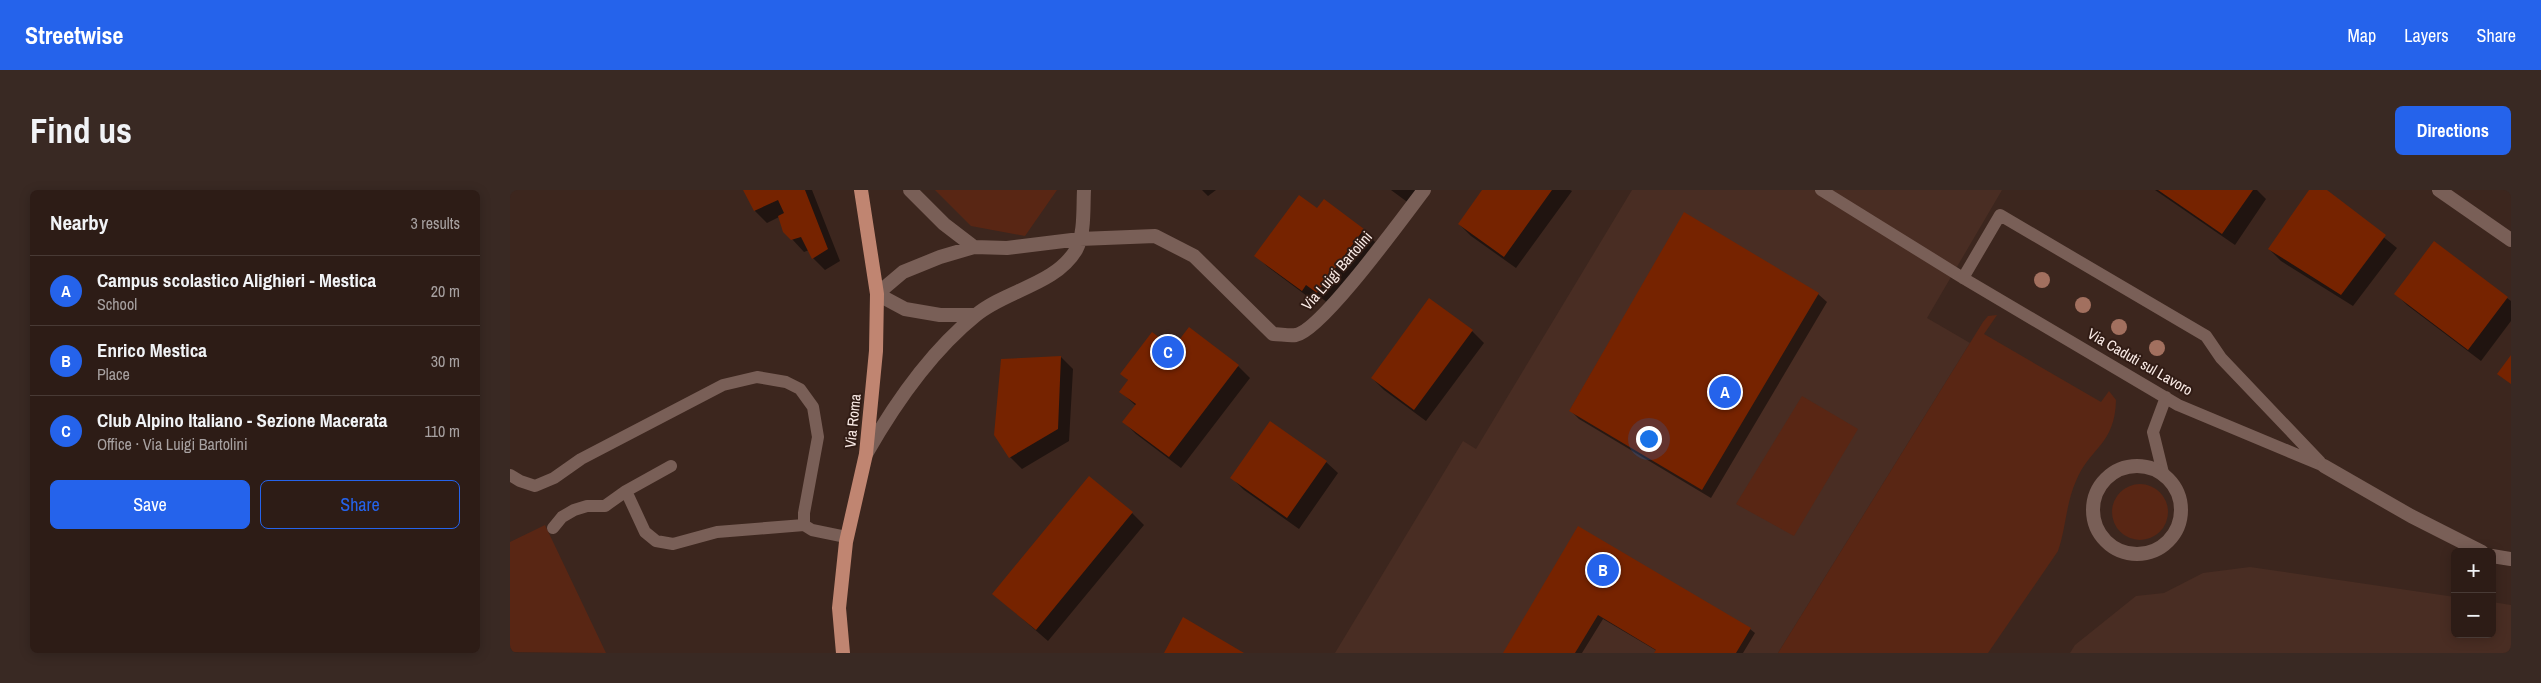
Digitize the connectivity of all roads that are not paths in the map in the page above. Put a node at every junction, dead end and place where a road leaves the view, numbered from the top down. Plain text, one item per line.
1 (861, 190) edge
2 (910, 190) edge
3 (1084, 190) edge
4 (1424, 190) edge
5 (1820, 190) edge
6 (2439, 190) edge
7 (1080, 239) junction
8 (2511, 240) edge
9 (974, 247) junction
10 (1963, 278) junction
11 (877, 294) junction
12 (975, 315) junction
13 (2166, 397) junction
14 (866, 454) junction
15 (671, 466) dead end
16 (2324, 466) junction
17 (2163, 473) junction
18 (510, 475) edge
19 (626, 491) junction
20 (804, 525) junction
21 (553, 528) dead end
22 (846, 537) junction
23 (2474, 548) edge
24 (2496, 557) edge
25 (2511, 559) edge
26 (843, 653) edge

1 - 11 main road, Via Roma
2 - 9 street
3 - 7 street
4 - 7 street, Via Luigi Bartolini
5 - 10 lane, Via Caduti sul Lavoro
6 - 8 street
7 - 9 street, Via Luigi Bartolini
7 - 12 street
9 - 11 street, Via Luigi Bartolini
10 - 13 lane, Via Caduti sul Lavoro
10 - 16 lane
11 - 12 street
11 - 14 main road, Via Roma
12 - 14 street
13 - 16 lane, Via Caduti sul Lavoro
13 - 17 lane
14 - 22 main road, Via Roma
15 - 19 lane
16 - 23 street, Via Caduti sul Lavoro
17 - 17 street
18 - 20 lane
19 - 20 lane
19 - 21 lane
20 - 22 lane
22 - 26 main road, Via Roma
24 - 25 street

